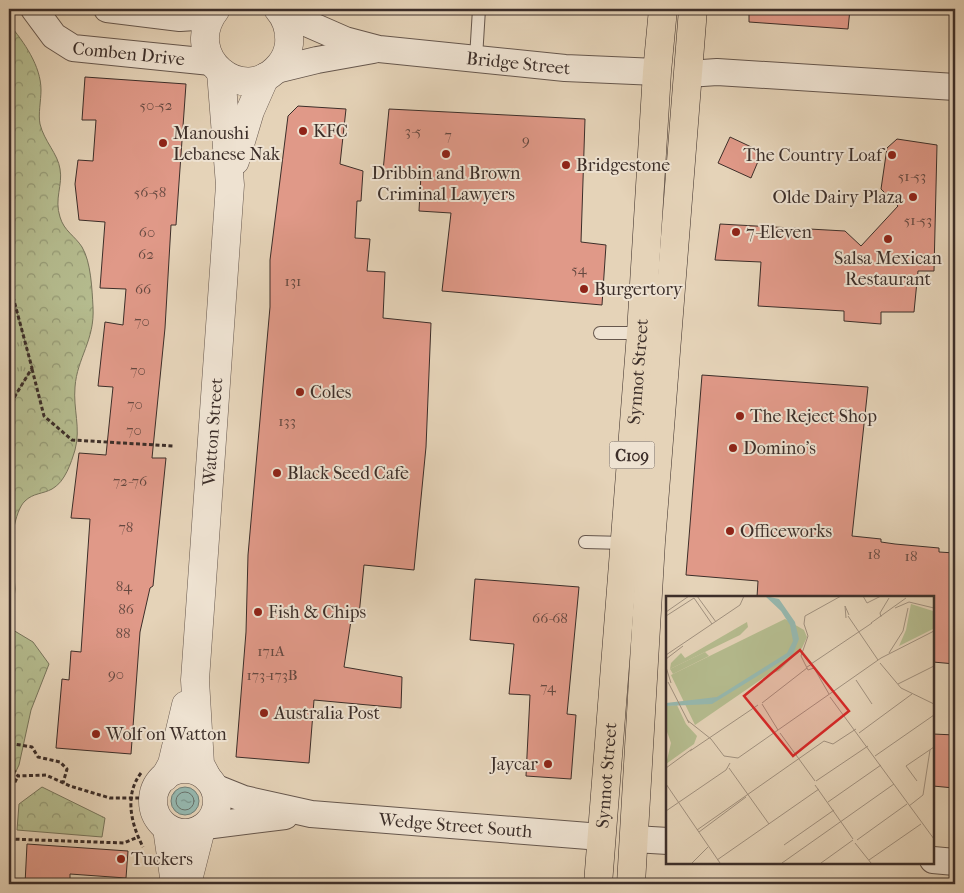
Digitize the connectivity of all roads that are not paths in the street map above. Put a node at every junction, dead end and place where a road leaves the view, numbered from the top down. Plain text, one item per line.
1 (34, 9) edge
2 (107, 9) edge
3 (479, 9) edge
4 (663, 9) edge
5 (693, 9) edge
6 (280, 10) edge
7 (214, 11) edge
8 (379, 49) junction
9 (476, 58) junction
10 (216, 67) junction
11 (657, 72) junction
12 (270, 73) junction
13 (688, 74) junction
14 (955, 88) edge
15 (230, 185) junction
16 (600, 333) dead end
17 (654, 334) junction
18 (585, 542) dead end
19 (638, 543) junction
20 (195, 680) junction
21 (211, 783) junction
22 (149, 785) junction
23 (311, 814) junction
24 (167, 828) junction
25 (203, 828) junction
26 (601, 837) junction
27 (634, 840) junction
28 (666, 841) edge
29 (934, 860) edge
30 (955, 862) edge
31 (175, 884) edge
32 (187, 884) edge
33 (598, 884) edge
34 (631, 884) edge

1 - 10 street, Comben Drive
2 - 7 street
3 - 9 lane
4 - 11 highway, Synnot Street / C109
5 - 13 highway, Synnot Street / C109
6 - 8 street, Bridge Street
6 - 12 street, Watton Street
7 - 10 street, Watton Street
8 - 9 street, Bridge Street
8 - 12 street, Bridge Street
9 - 11 street, Bridge Street
10 - 12 street
10 - 15 street, Watton Street
11 - 13 highway
11 - 17 highway, Synnot Street / C109
12 - 15 street, Watton Street
13 - 14 street
13 - 17 highway, Synnot Street / C109
15 - 20 street, Watton Street
16 - 17 lane
17 - 19 highway, Synnot Street / C109
18 - 19 lane
19 - 26 highway, Synnot Street / C109
19 - 27 highway, Synnot Street / C109
20 - 21 street, Watton Street
20 - 22 street, Watton Street
21 - 22 street
21 - 23 street, Wedge Street South
21 - 25 street
22 - 24 street
23 - 25 street, Wedge Street South
23 - 26 street, Wedge Street South
24 - 25 street
24 - 31 street
25 - 32 street
26 - 27 highway
26 - 33 highway, Synnot Street / C109
27 - 28 street
27 - 34 highway, Synnot Street / C109
29 - 30 street

